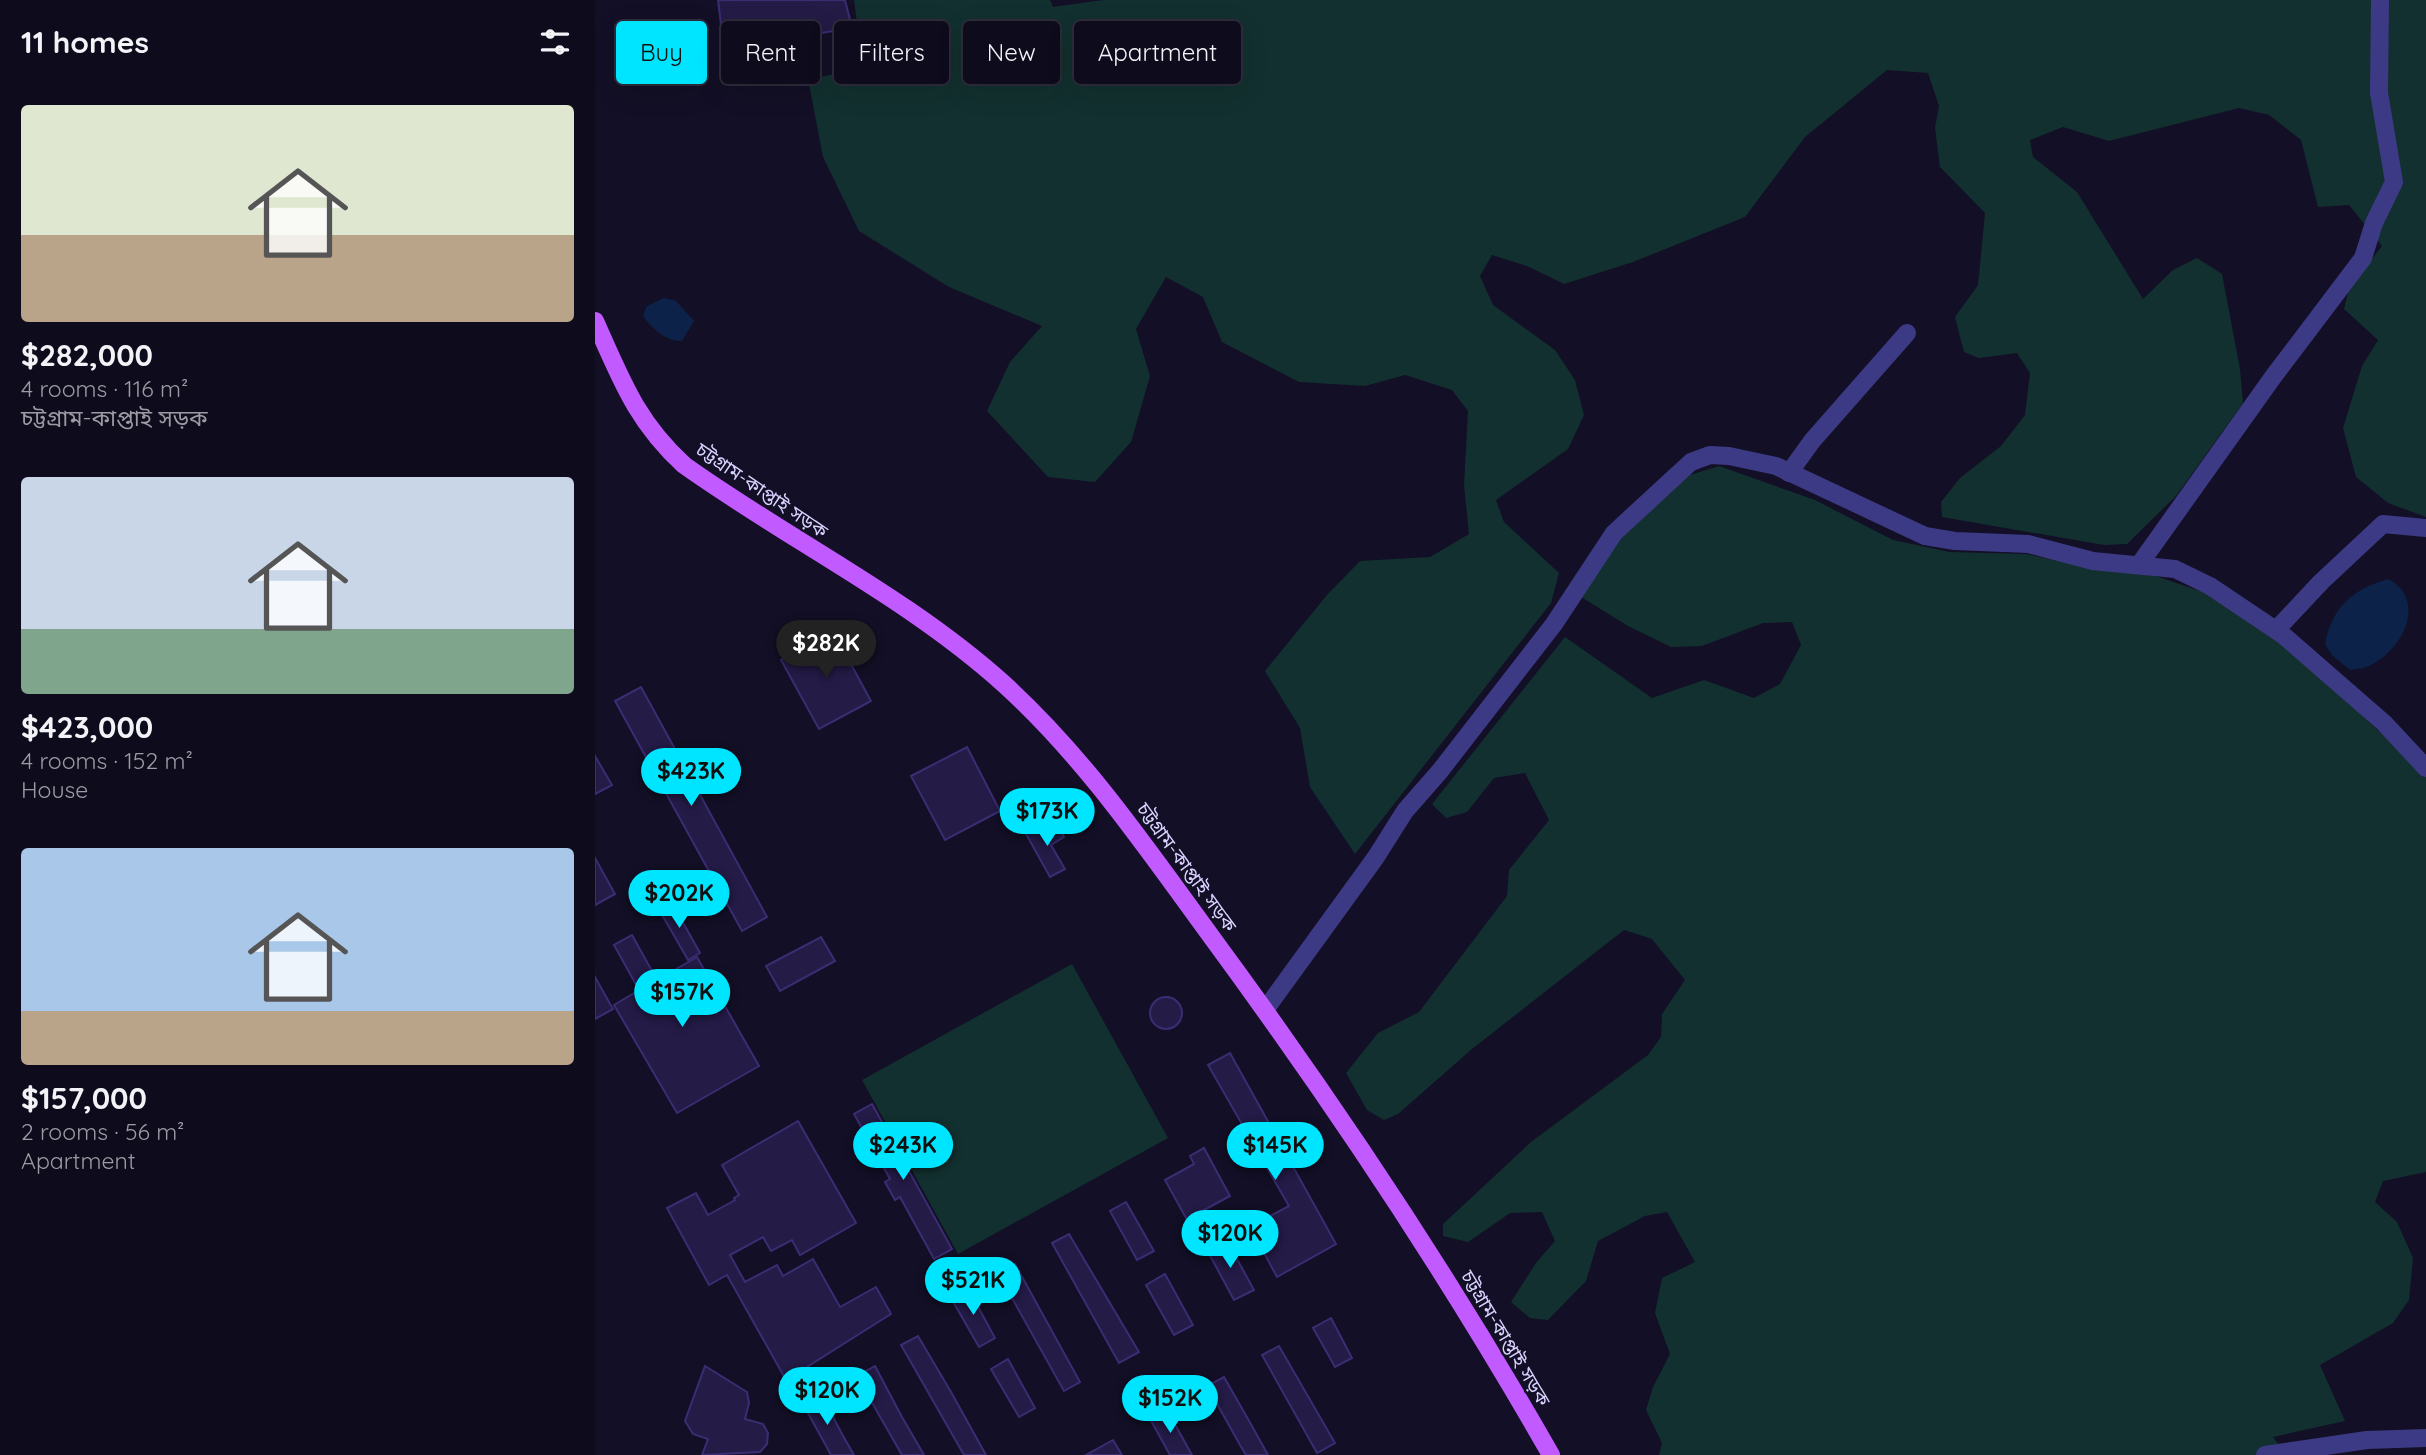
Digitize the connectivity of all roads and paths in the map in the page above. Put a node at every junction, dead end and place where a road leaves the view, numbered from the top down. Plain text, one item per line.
1 (2379, 0) edge
2 (595, 321) edge
3 (1907, 333) dead end
4 (1789, 473) junction
5 (2426, 528) edge
6 (2140, 565) junction
7 (2276, 630) junction
8 (2426, 768) edge
9 (1265, 1010) junction
10 (2426, 1437) edge
11 (1551, 1455) edge
12 (2265, 1455) edge

1 - 6 street
2 - 9 main road, চট্টগ্রাম-কাপ্তাই সড়ক
3 - 4 street
4 - 6 street
4 - 9 street
5 - 7 street
6 - 7 street
7 - 8 street
9 - 11 main road, চট্টগ্রাম-কাপ্তাই সড়ক
10 - 12 street

